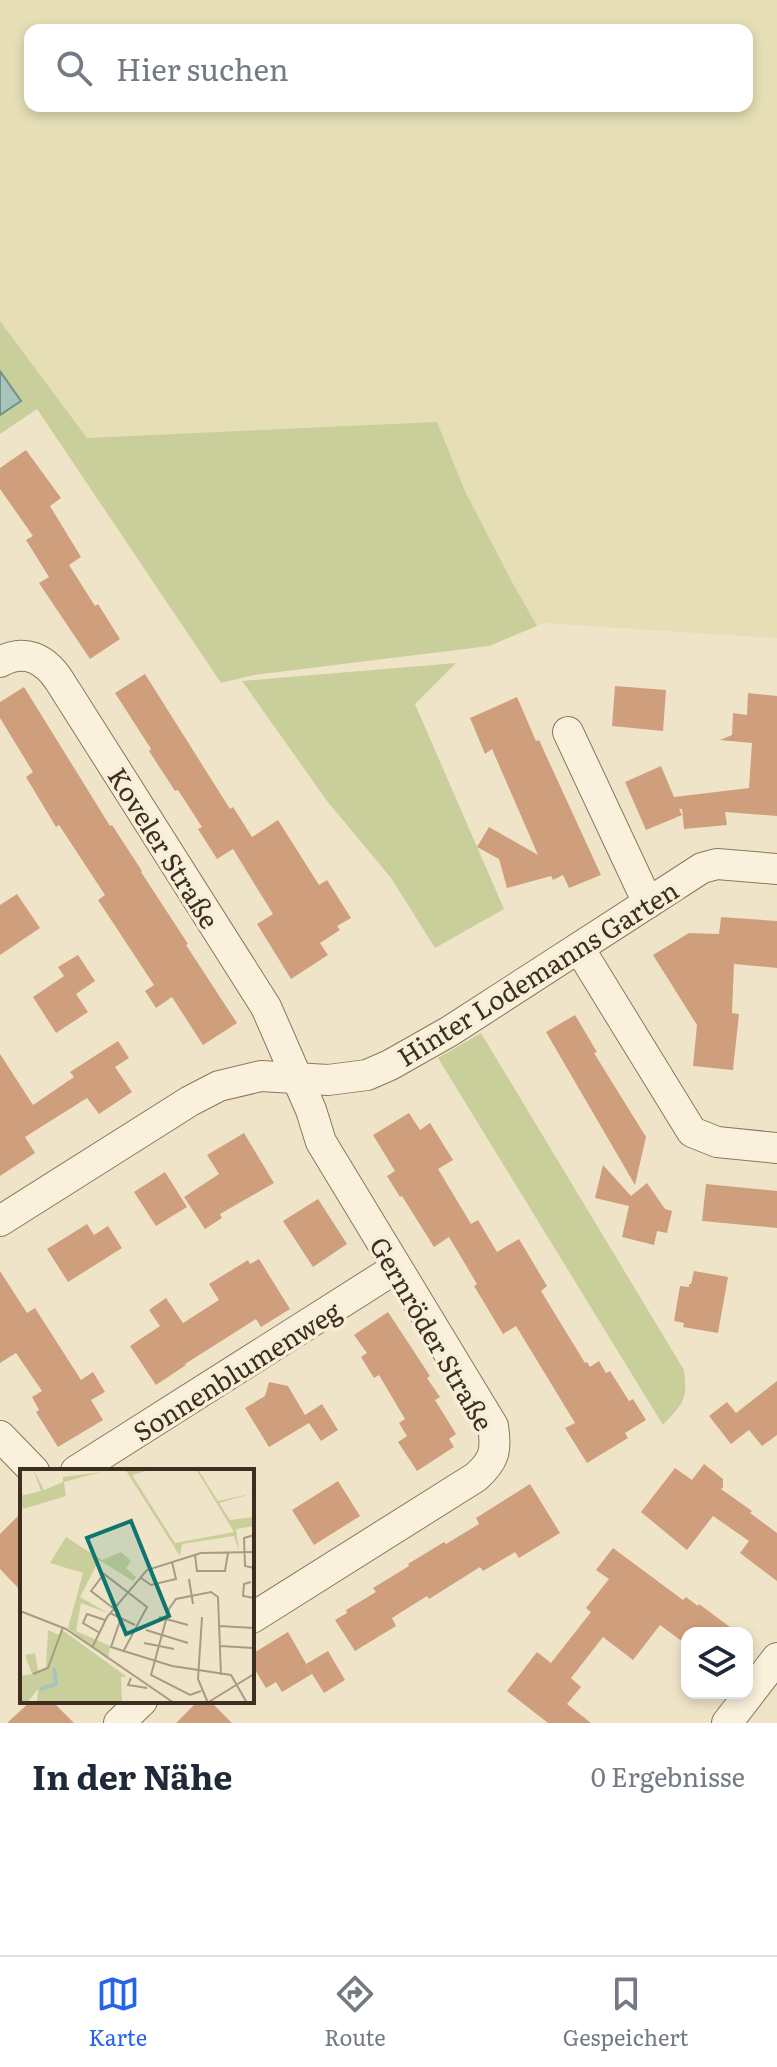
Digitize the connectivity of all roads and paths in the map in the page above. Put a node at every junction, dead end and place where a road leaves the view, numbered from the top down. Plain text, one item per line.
1 (0, 662) edge
2 (568, 732) dead end
3 (777, 869) edge
4 (648, 903) junction
5 (579, 948) junction
6 (297, 1079) junction
7 (777, 1148) edge
8 (0, 1221) edge
9 (396, 1268) junction
10 (79, 1469) edge
11 (254, 1617) edge
12 (777, 1658) edge
13 (140, 1703) edge
14 (119, 1723) edge
15 (727, 1723) edge

1 - 6 street, Koveler Straße
2 - 4 street
3 - 4 street, Hinter Lodemanns Garten
4 - 5 street, Hinter Lodemanns Garten
5 - 6 street, Hinter Lodemanns Garten
5 - 7 street
6 - 8 street, Hinter Lodemanns Garten
6 - 9 street, Gernröder Straße
9 - 10 street, Sonnenblumenweg
9 - 11 street, Gernröder Straße
12 - 15 street
13 - 14 street

